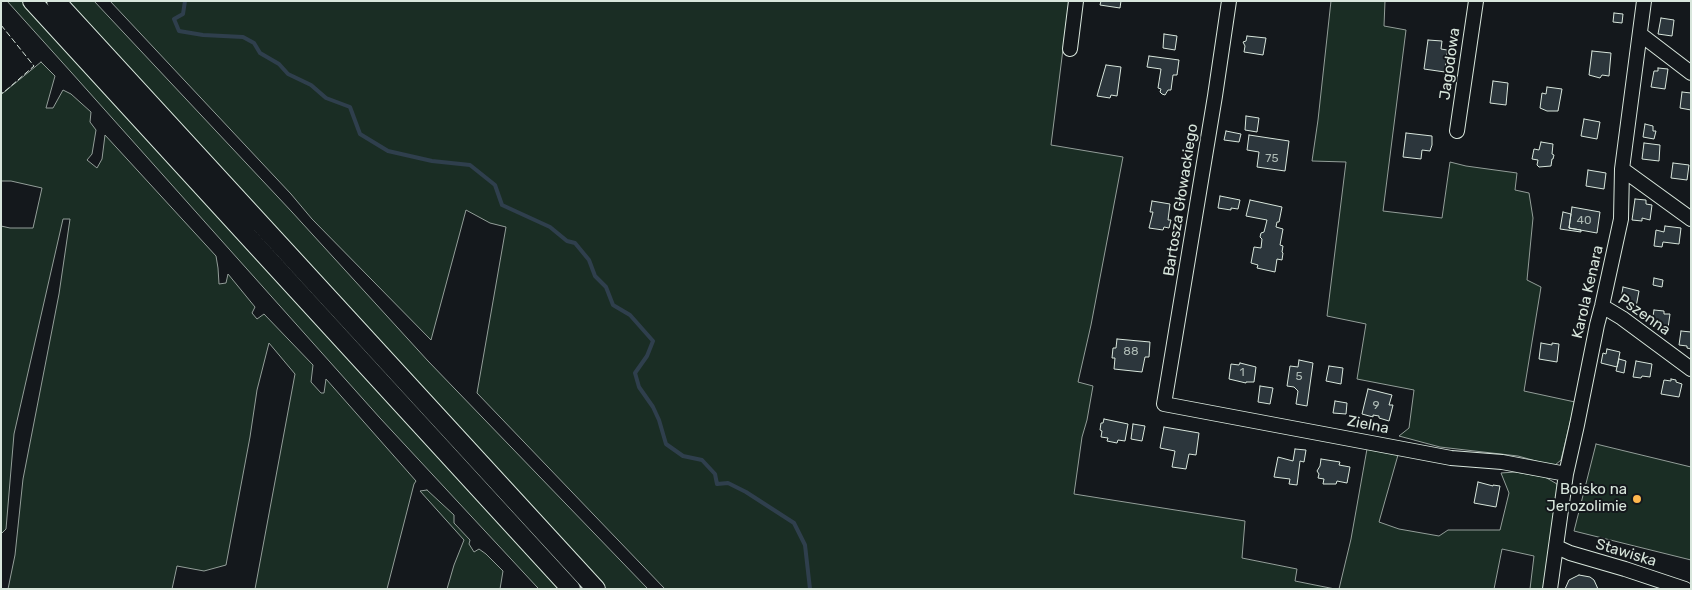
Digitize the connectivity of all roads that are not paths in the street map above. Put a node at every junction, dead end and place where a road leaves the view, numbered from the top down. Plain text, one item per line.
1 (32, 1) edge
2 (56, 1) edge
3 (1076, 1) edge
4 (1228, 1) edge
5 (1476, 1) edge
6 (1644, 1) edge
7 (1640, 34) junction
8 (1070, 50) dead end
9 (1691, 73) edge
10 (1457, 131) dead end
11 (1622, 169) junction
12 (1691, 219) edge
13 (1602, 306) junction
14 (1691, 369) edge
15 (1164, 404) joint
16 (1566, 474) junction
17 (1557, 547) junction
18 (571, 589) edge
19 (596, 589) edge
20 (1550, 589) edge
21 (1685, 589) edge

1 - 18 main road
2 - 19 main road
3 - 8 street
4 - 15 street, Bartosza Głowackiego
5 - 10 street, Jagodowa
6 - 7 street, Karola Kenara
7 - 9 street
7 - 11 street, Karola Kenara
11 - 12 street
11 - 13 street, Karola Kenara
13 - 14 street, Pszenna
13 - 16 street, Karola Kenara
15 - 16 street, Zielna
16 - 17 street, Karola Kenara
17 - 20 street, Karola Kenara
17 - 21 street, Stawiska

